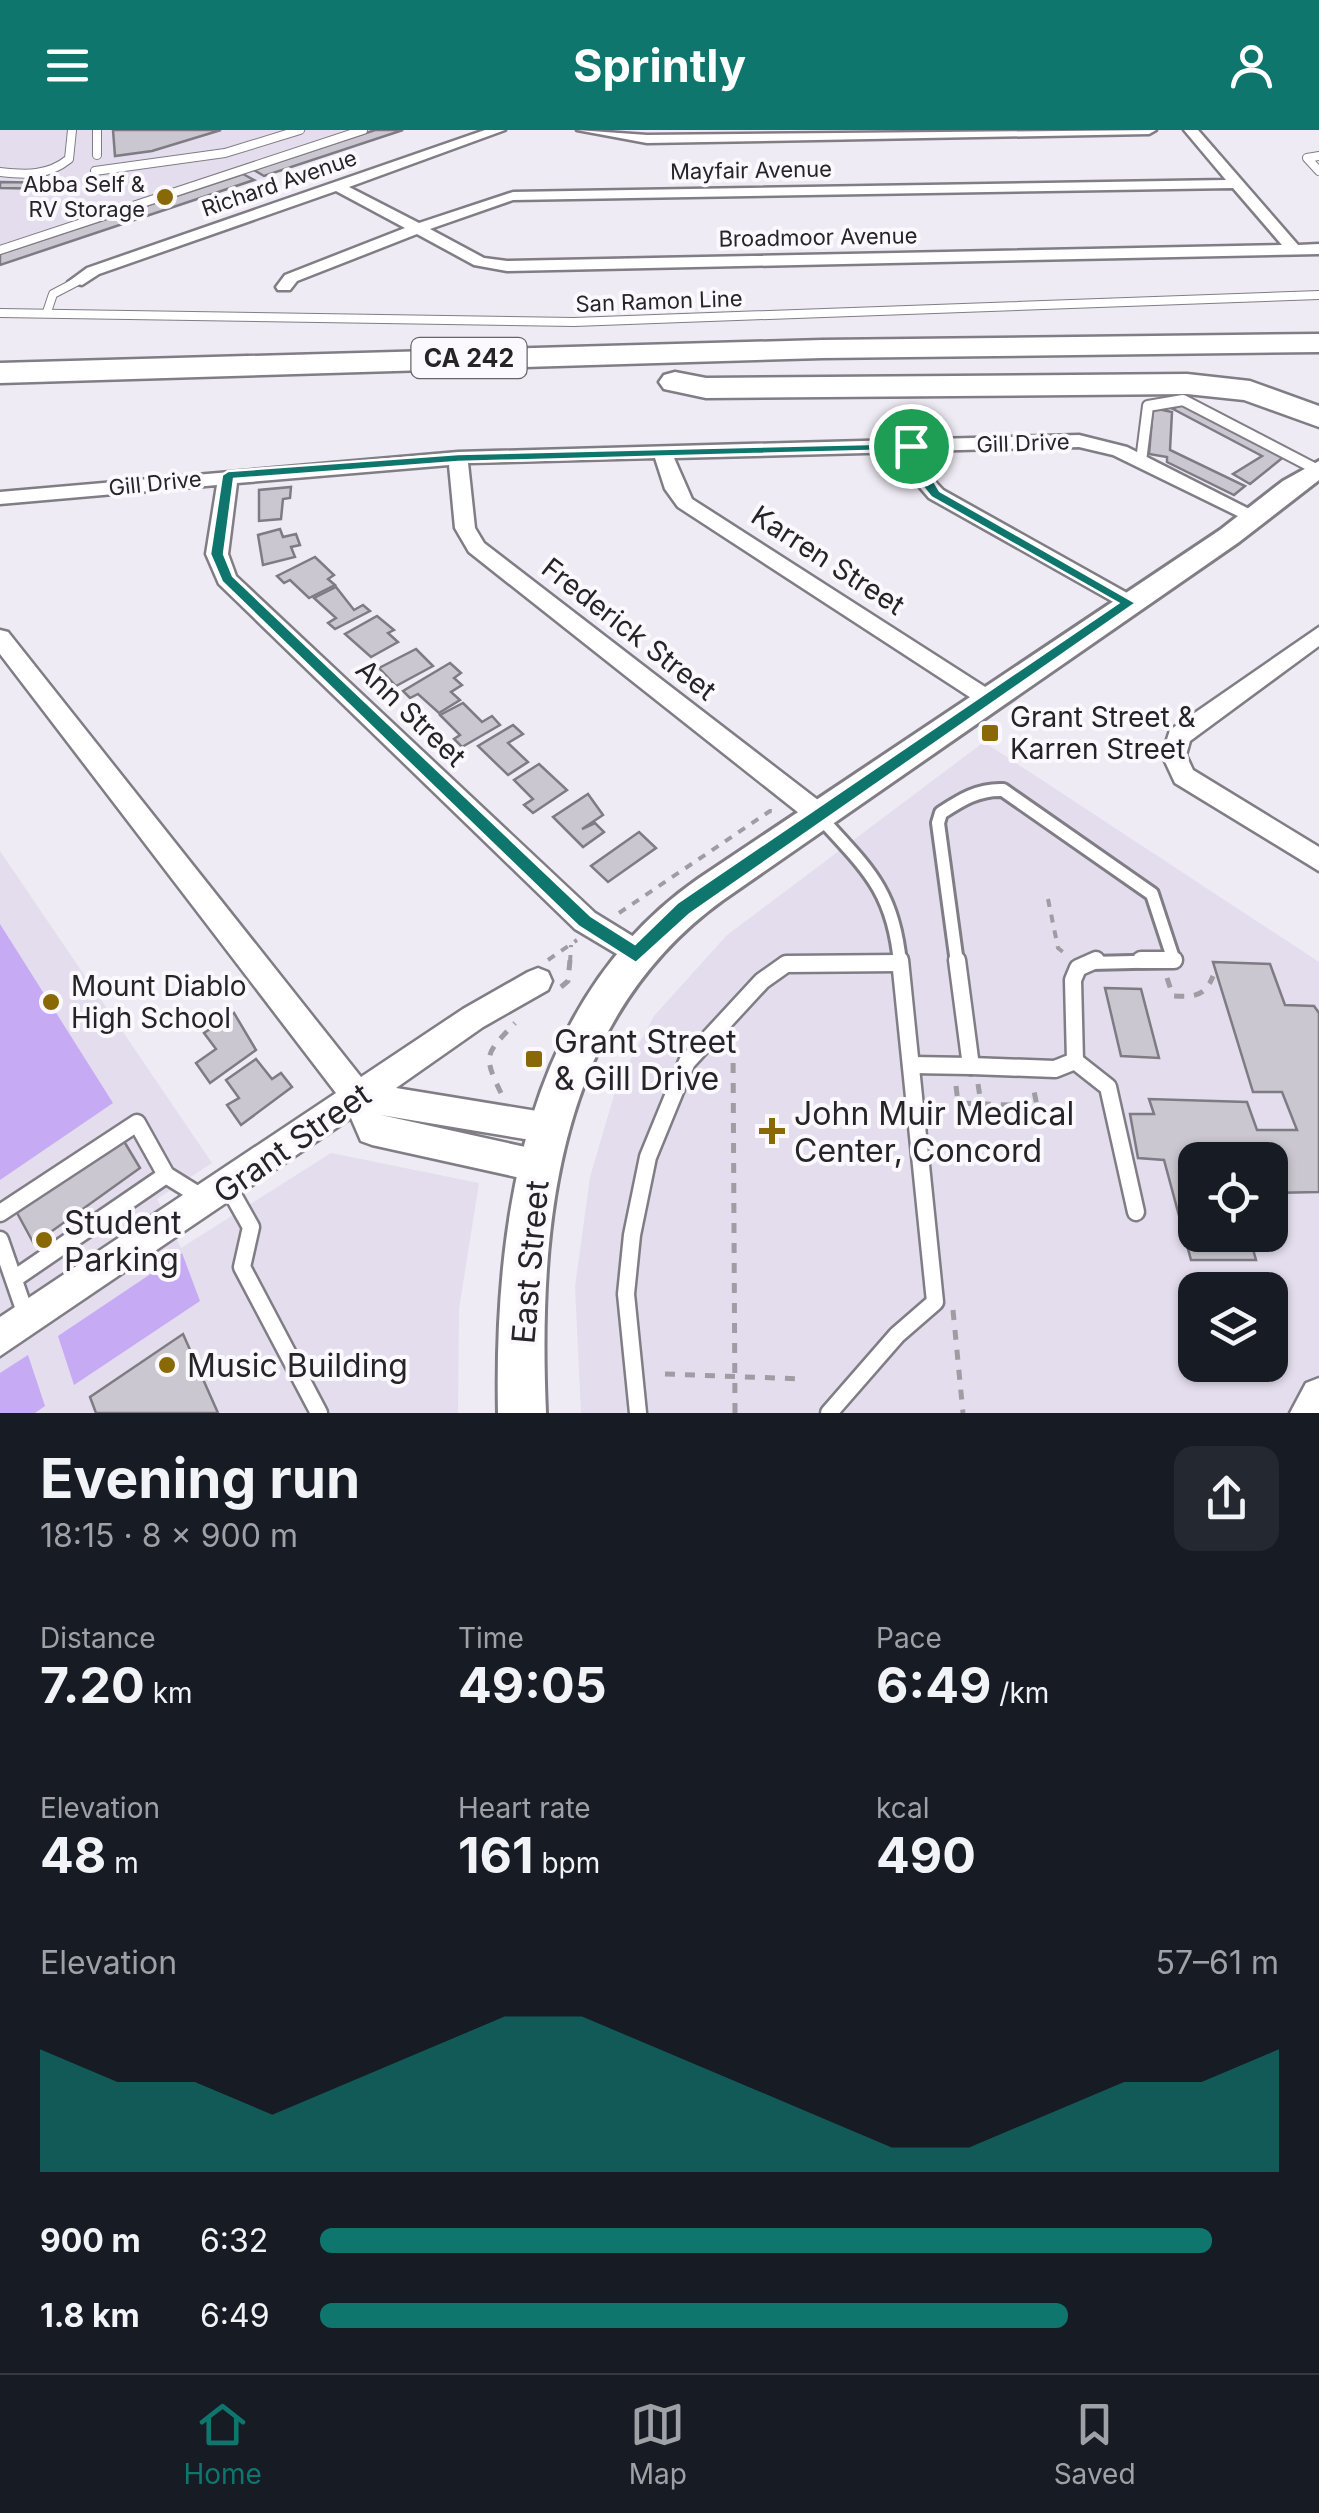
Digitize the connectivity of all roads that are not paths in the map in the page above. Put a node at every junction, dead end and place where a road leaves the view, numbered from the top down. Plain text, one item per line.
1 (72, 130) edge
2 (98, 130) edge
3 (300, 130) edge
4 (363, 130) edge
5 (498, 130) edge
6 (584, 130) edge
7 (1149, 130) edge
8 (1191, 130) edge
9 (97, 155) dead end
10 (1319, 156) edge
11 (94, 171) dead end
12 (1319, 171) edge
13 (0, 172) edge
14 (1238, 184) junction
15 (337, 186) junction
16 (415, 232) junction
17 (0, 250) edge
18 (1294, 250) junction
19 (1319, 250) edge
20 (76, 282) joint
21 (284, 288) dead end
22 (1319, 294) edge
23 (47, 312) junction
24 (0, 313) edge
25 (1319, 315) edge
26 (1319, 343) edge
27 (822, 349) junction
28 (0, 356) edge
29 (115, 367) junction
30 (1319, 368) edge
31 (675, 382) junction
32 (2, 392) edge
33 (1319, 417) edge
34 (911, 446) junction
35 (662, 452) junction
36 (458, 458) junction
37 (1141, 461) junction
38 (1318, 469) edge
39 (228, 475) junction
40 (1319, 494) edge
41 (11, 497) edge
42 (0, 513) edge
43 (1258, 518) junction
44 (1128, 603) junction
45 (1319, 635) edge
46 (0, 638) edge
47 (985, 698) junction
48 (818, 814) junction
49 (1319, 860) edge
50 (636, 954) junction
51 (900, 963) junction
52 (546, 987) road end
53 (1074, 1062) junction
54 (911, 1065) junction
55 (971, 1066) junction
56 (357, 1096) junction
57 (544, 1147) junction
58 (166, 1175) junction
59 (219, 1194) junction
60 (1136, 1212) dead end
61 (0, 1213) edge
62 (2, 1250) edge
63 (14, 1278) junction
64 (14, 1329) edge
65 (1319, 1396) edge
66 (319, 1413) edge
67 (522, 1413) edge
68 (638, 1413) edge
69 (829, 1413) edge
70 (1308, 1413) edge

1 - 13 lane
2 - 9 lane
3 - 11 lane
4 - 17 lane
5 - 15 street, Richard Avenue
6 - 7 street
8 - 14 street
10 - 12 lane
14 - 16 street, Mayfair Avenue
14 - 18 street
15 - 16 street, Broadmoor Avenue
15 - 20 street, Richard Avenue
16 - 18 street, Broadmoor Avenue
16 - 21 street, Mayfair Avenue
18 - 19 street, Broadmoor Avenue
20 - 23 lane
22 - 23 lane, San Ramon Line
23 - 24 lane, San Ramon Line
25 - 27 highway
26 - 27 highway, CA 242
27 - 29 highway, CA 242
28 - 29 highway
29 - 32 highway, CA 242
30 - 31 highway, CA 242
31 - 32 highway, CA 242
31 - 33 highway
34 - 35 street, Gill Drive
34 - 37 street, Gill Drive
34 - 44 street
35 - 36 street, Gill Drive
35 - 47 street, Karren Street
36 - 39 street, Gill Drive
36 - 48 street, Frederick Street
37 - 38 lane
37 - 43 street, Gill Drive
38 - 43 street
39 - 41 street, Gill Drive
39 - 50 street, Ann Street
40 - 43 street
41 - 42 street, Gill Drive
43 - 44 street
44 - 47 street
45 - 49 street
46 - 56 street
47 - 48 street
48 - 50 street
48 - 51 lane
50 - 57 street, East Street
51 - 54 lane
51 - 68 lane
52 - 56 street, Grant Street
53 - 55 lane
53 - 55 lane
53 - 60 lane
54 - 55 lane
54 - 69 lane
56 - 57 street
56 - 57 street
56 - 59 street, Grant Street
57 - 67 street, East Street
58 - 59 lane
58 - 61 lane
58 - 63 lane
59 - 64 street, Grant Street
59 - 66 lane
62 - 63 lane
63 - 64 lane
65 - 70 street

